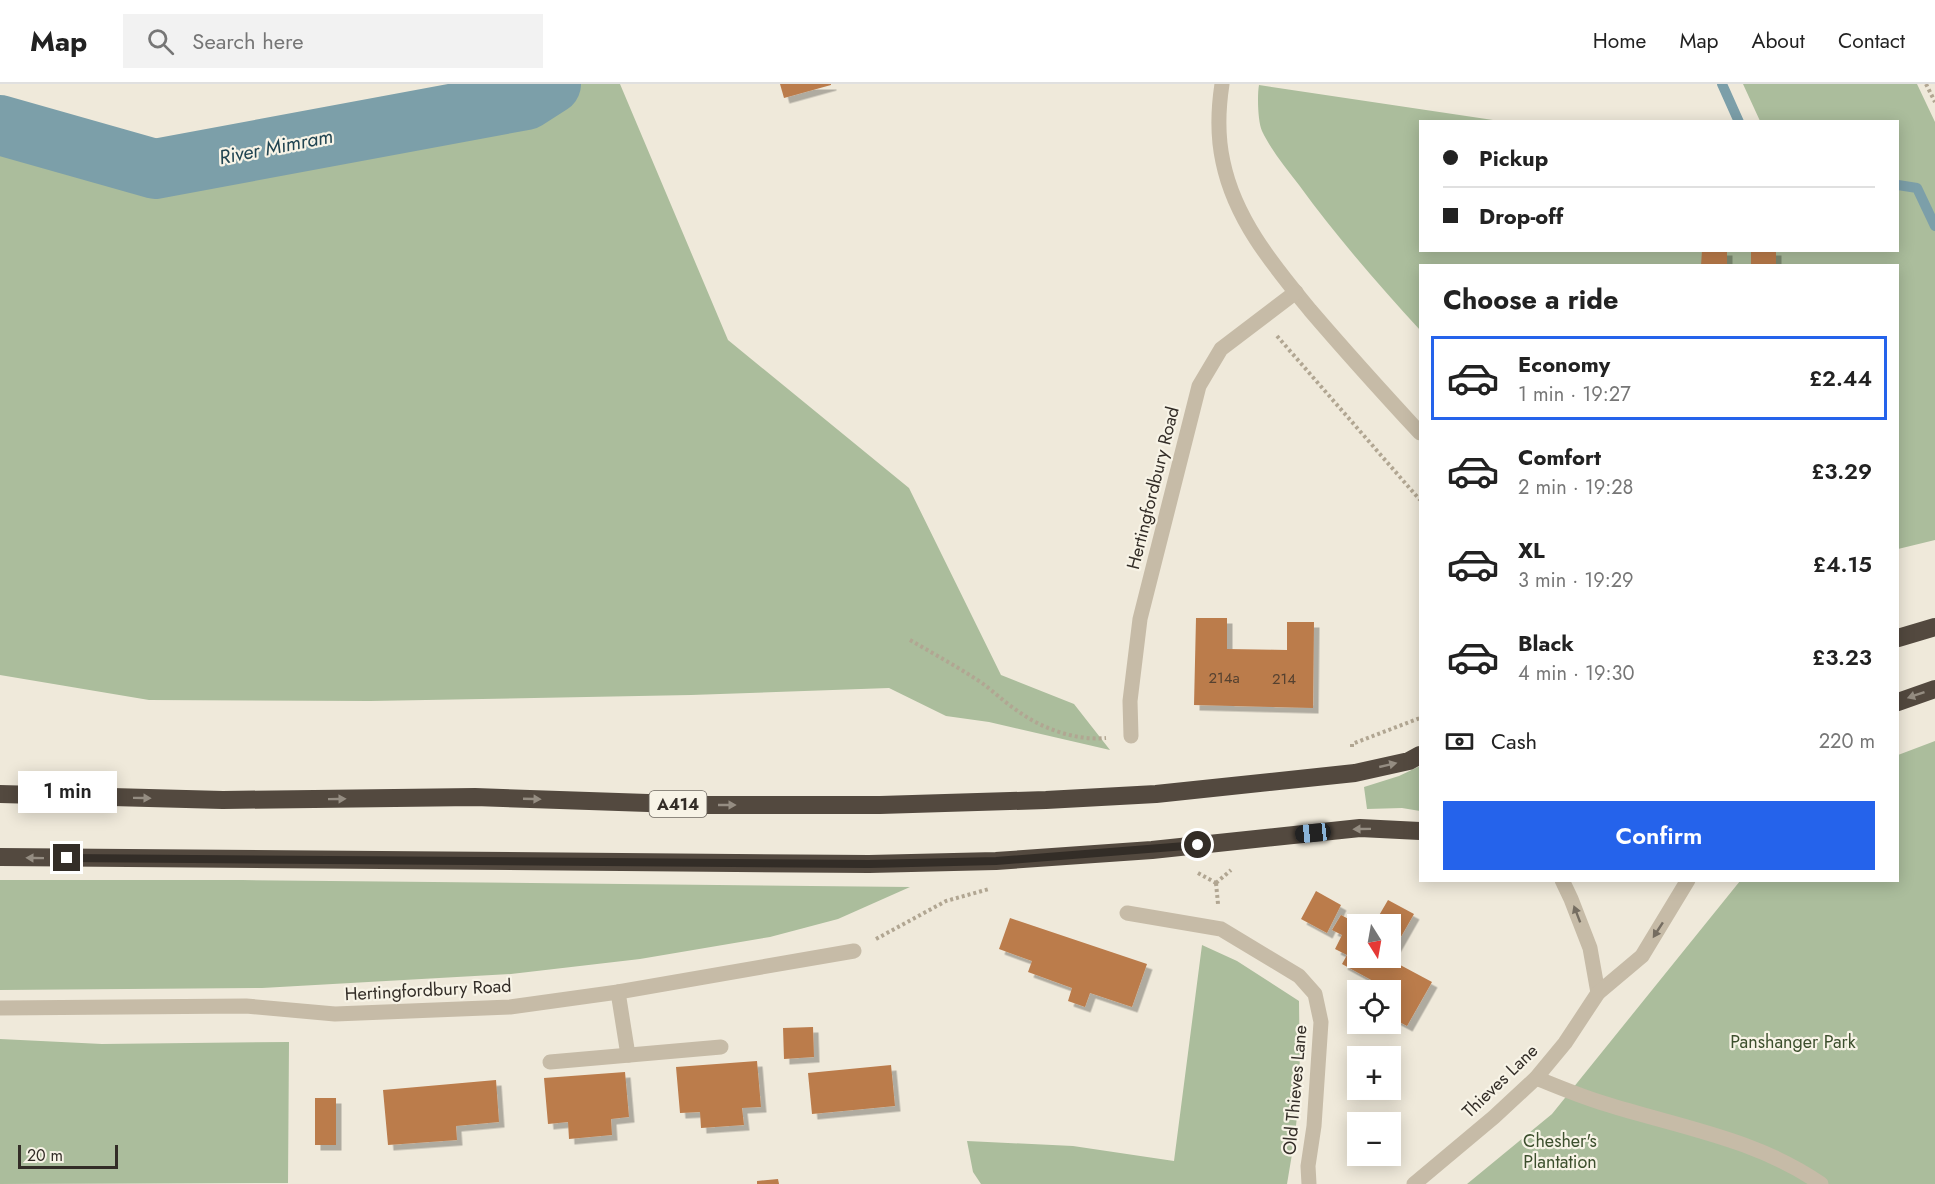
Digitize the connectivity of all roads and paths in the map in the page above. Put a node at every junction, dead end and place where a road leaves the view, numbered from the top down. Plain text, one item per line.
1 (1222, 84) edge
2 (1926, 84) edge
3 (1935, 102) edge
4 (1296, 292) junction
5 (1271, 329) dead end
6 (1419, 432) edge
7 (1419, 499) edge
8 (1935, 627) edge
9 (1899, 638) edge
10 (910, 640) dead end
11 (1935, 688) edge
12 (1899, 702) edge
13 (1419, 718) edge
14 (1131, 736) joint
15 (1352, 744) dead end
16 (1419, 756) edge
17 (0, 794) edge
18 (1419, 831) edge
19 (0, 857) edge
20 (1236, 866) dead end
21 (1192, 869) dead end
22 (1563, 882) edge
23 (1687, 882) edge
24 (1216, 883) junction
25 (1217, 897) dead end
26 (946, 901) dead end
27 (1127, 913) dead end
28 (854, 951) joint
29 (618, 992) junction
30 (1598, 993) junction
31 (0, 1008) edge
32 (721, 1047) dead end
33 (628, 1055) junction
34 (550, 1062) dead end
35 (1536, 1078) junction
36 (1309, 1184) edge
37 (1414, 1184) edge
38 (1821, 1184) edge

1 - 4 street
2 - 3 path
4 - 6 street
4 - 14 street, Hertingfordbury Road
5 - 7 path
8 - 9 highway
10 - 14 path
11 -> 12 highway
13 - 15 path
17 -> 16 highway, A414
18 -> 19 highway
20 - 24 path
21 - 24 path
30 -> 22 street
23 -> 30 street, Thieves Lane
24 - 25 path
26 - 28 path
27 - 36 street, Old Thieves Lane
28 - 29 street, Hertingfordbury Road
29 - 31 street, Hertingfordbury Road
29 - 33 street
30 - 35 street, Thieves Lane
32 - 33 street
33 - 34 street
35 - 37 street, Thieves Lane
35 - 38 street

